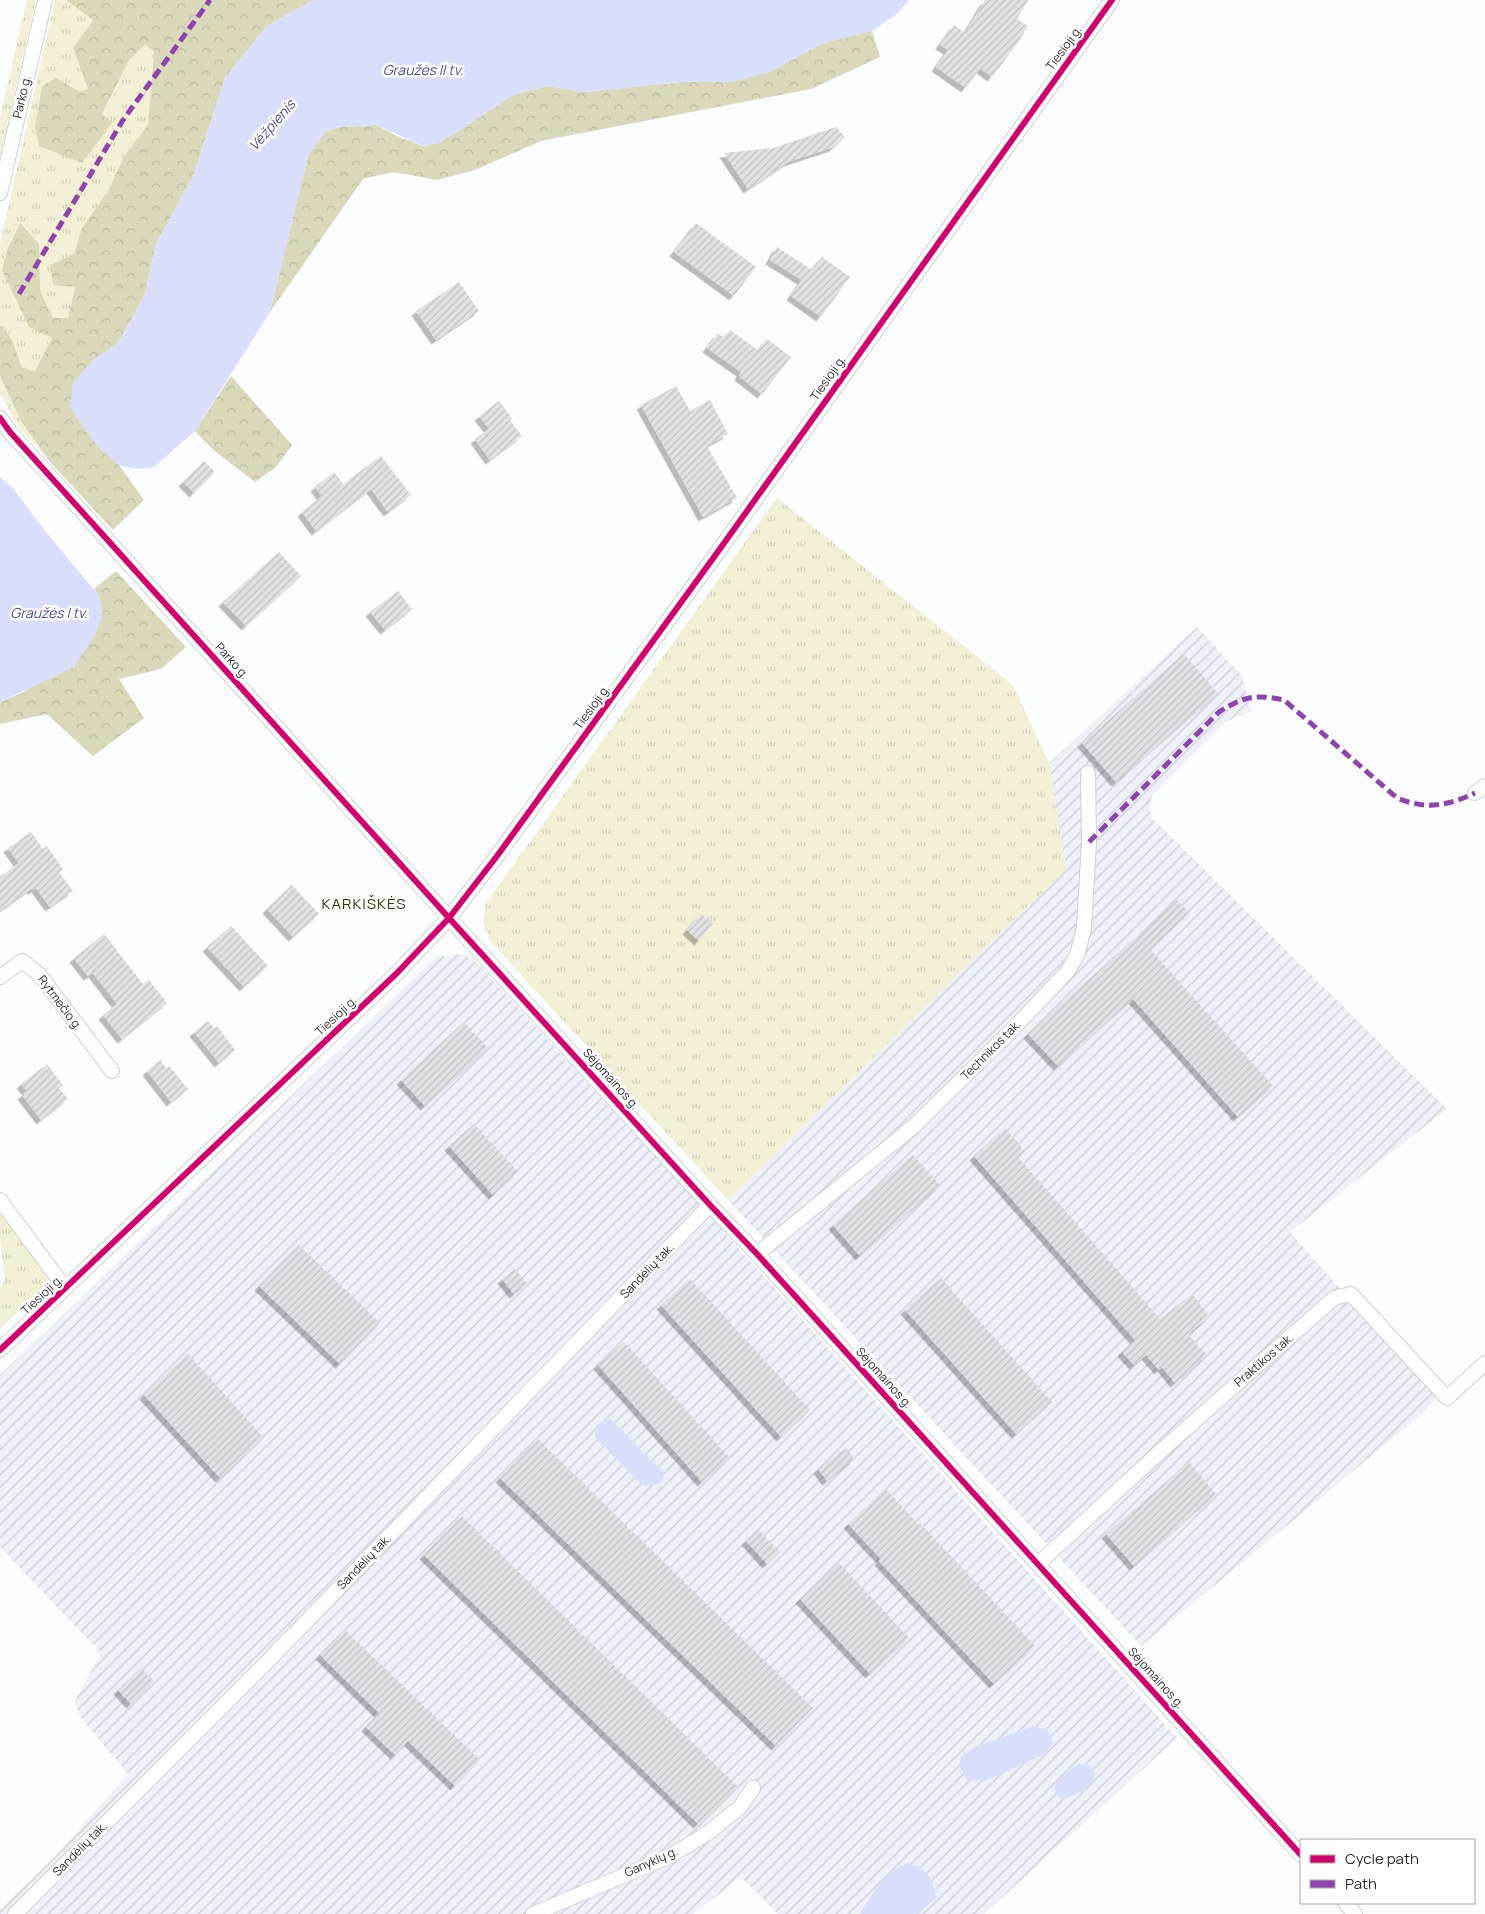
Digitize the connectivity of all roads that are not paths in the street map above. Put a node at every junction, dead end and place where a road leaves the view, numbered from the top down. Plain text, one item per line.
1 (45, 0) edge
2 (1112, 0) edge
3 (0, 193) edge
4 (0, 418) edge
5 (1088, 773) dead end
6 (449, 918) junction
7 (0, 978) edge
8 (112, 1071) dead end
9 (0, 1200) edge
10 (710, 1205) junction
11 (758, 1254) junction
12 (65, 1288) junction
13 (0, 1350) edge
14 (1485, 1363) edge
15 (1038, 1564) junction
16 (754, 1788) dead end
17 (1300, 1854) edge
18 (1346, 1904) edge
19 (15, 1914) edge
20 (533, 1914) edge
21 (1355, 1914) edge

1 - 3 street, Parko g.
2 - 6 street, Tiesioji g.
4 - 6 street, Parko g.
5 - 11 street, Technikos tak.
6 - 10 street, Sėjomainos g.
6 - 12 street, Tiesioji g.
7 - 8 street, Rytmečio g.
9 - 12 street
10 - 11 street, Sėjomainos g.
10 - 19 street, Sandėlių tak.
11 - 15 street, Sėjomainos g.
12 - 13 street, Tiesioji g.
14 - 15 street, Praktikos tak.
15 - 17 street, Sėjomainos g.
16 - 20 street, Ganyklų g.
18 - 21 street

